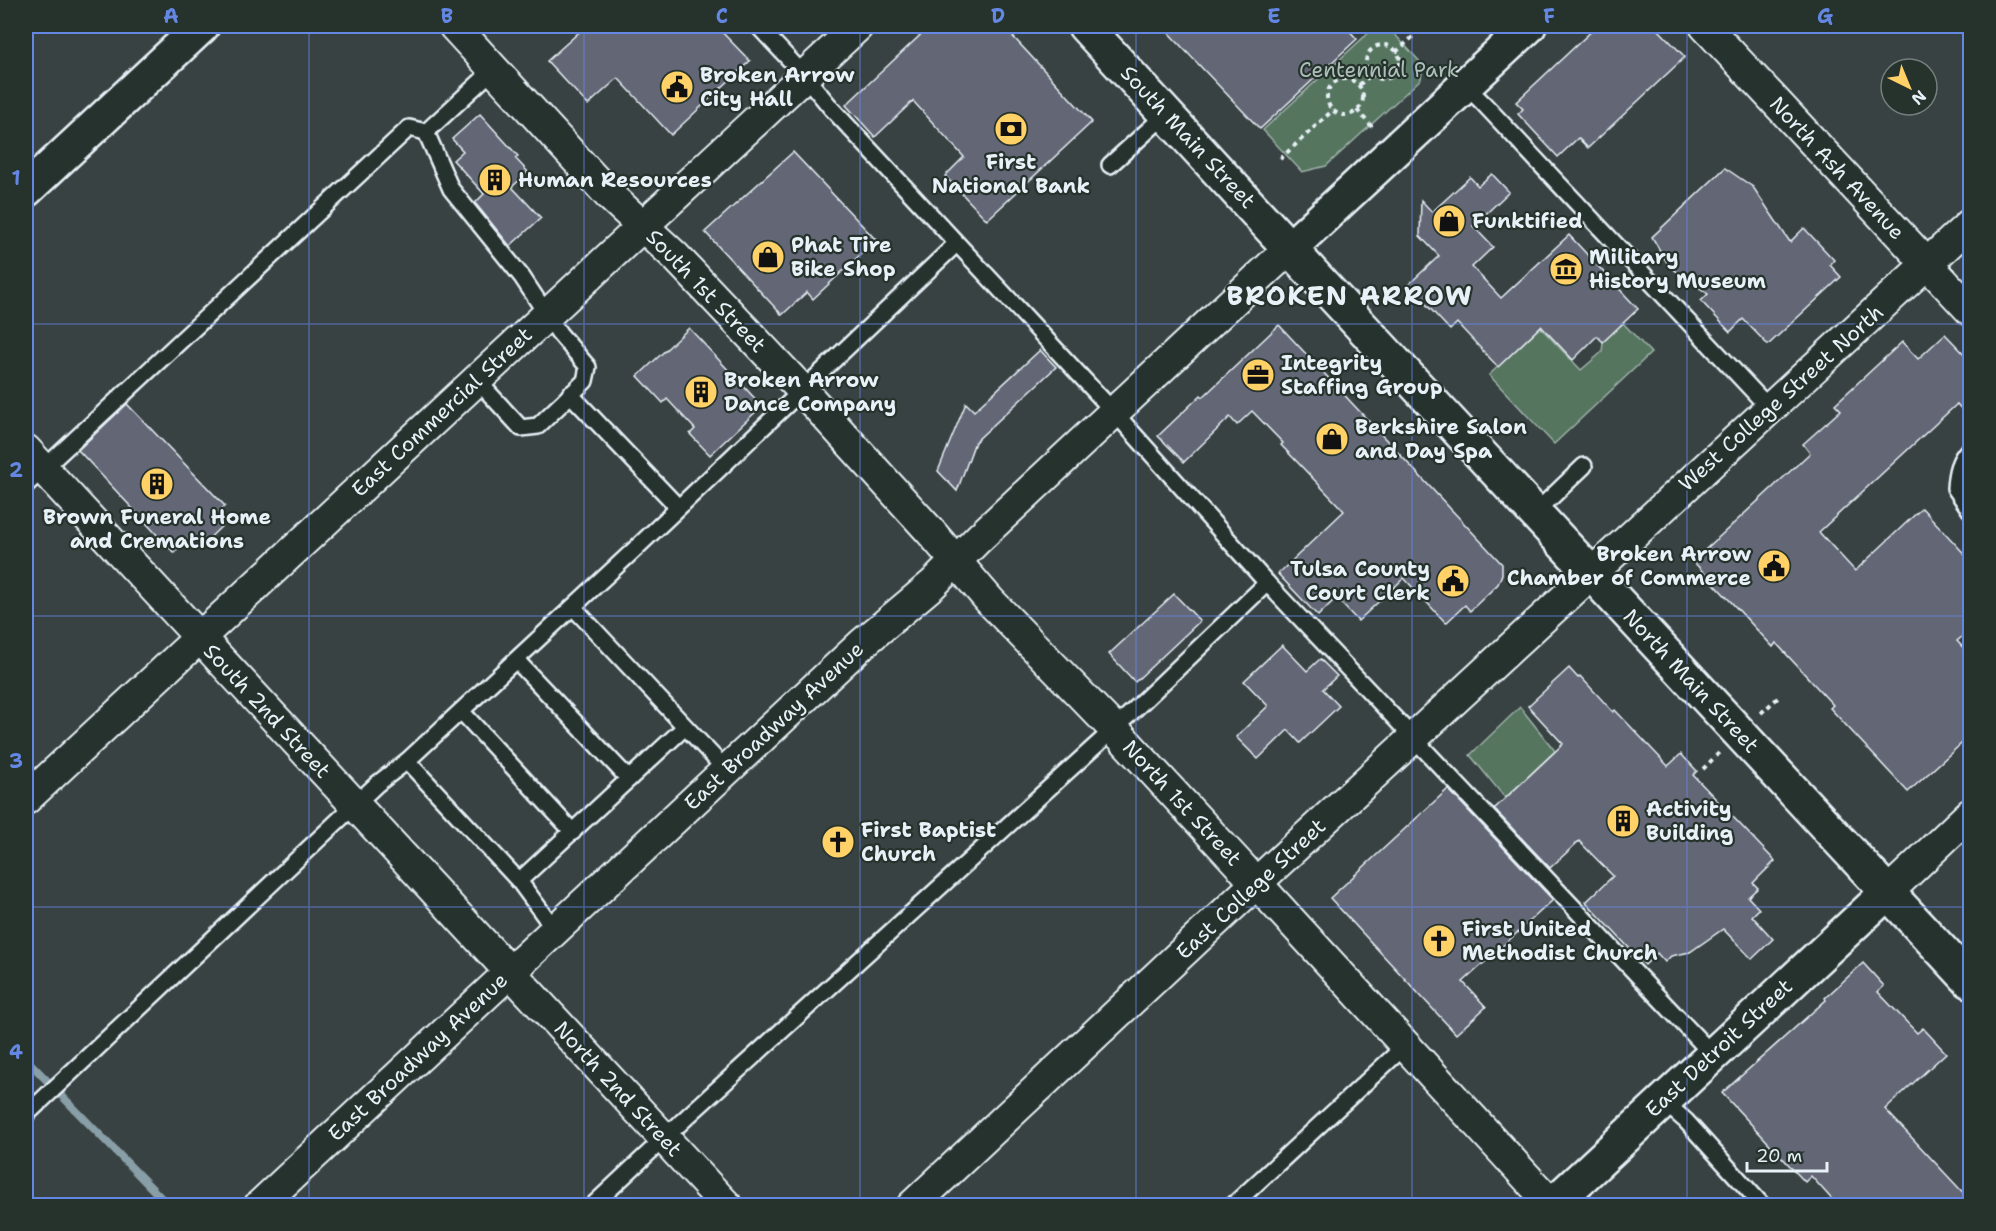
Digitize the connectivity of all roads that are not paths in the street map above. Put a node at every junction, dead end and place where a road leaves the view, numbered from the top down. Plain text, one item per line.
1 (202, 26) edge
2 (454, 26) edge
3 (758, 26) edge
4 (858, 26) edge
5 (1085, 26) edge
6 (1529, 26) edge
7 (1705, 26) edge
8 (494, 69) junction
9 (804, 75) junction
10 (1465, 85) junction
11 (1166, 114) junction
12 (426, 132) junction
13 (1110, 165) dead end
14 (26, 190) edge
15 (1971, 224) edge
16 (642, 226) junction
17 (956, 244) junction
18 (1290, 248) junction
19 (1928, 264) junction
20 (1971, 310) edge
21 (546, 315) junction
22 (476, 379) junction
23 (802, 390) junction
24 (570, 394) junction
25 (1769, 408) junction
26 (1114, 412) junction
27 (1971, 448) edge
28 (1584, 466) dead end
29 (31, 468) edge
30 (678, 507) junction
31 (1971, 510) edge
32 (1535, 513) junction
33 (955, 561) junction
34 (1592, 573) junction
35 (1267, 583) junction
36 (573, 607) junction
37 (199, 638) junction
38 (516, 660) junction
39 (461, 711) junction
40 (685, 727) junction
41 (1114, 729) junction
42 (1415, 737) junction
43 (407, 761) junction
44 (727, 771) junction
45 (629, 779) junction
46 (26, 799) edge
47 (355, 805) junction
48 (1971, 814) edge
49 (573, 832) junction
50 (519, 881) junction
51 (1257, 883) junction
52 (1888, 891) junction
53 (555, 930) junction
54 (510, 972) junction
55 (1971, 981) edge
56 (1406, 1045) junction
57 (1712, 1054) junction
58 (1663, 1101) junction
59 (26, 1114) edge
60 (664, 1138) junction
61 (1552, 1205) edge
62 (260, 1206) edge
63 (592, 1206) edge
64 (727, 1206) edge
65 (912, 1206) edge
66 (1232, 1206) edge
67 (1763, 1206) edge

1 - 14 main road
2 - 8 street, South 1st Street
3 - 9 lane
4 - 9 street, East Commercial Street
5 - 11 main road, South Main Street
6 - 10 main road
7 - 19 street, North Ash Avenue
8 - 12 lane
8 - 16 street, South 1st Street
9 - 16 street, East Commercial Street
9 - 17 lane
10 - 18 main road
10 - 25 lane
11 - 13 lane
11 - 18 main road, South Main Street
12 - 21 lane
12 - 29 lane
15 - 19 street, West College Street North
16 - 21 street, East Commercial Street
16 - 23 street, South 1st Street
17 - 23 lane
17 - 26 lane
18 - 26 street, East Broadway Avenue
18 - 32 main road, North Main Street
19 - 20 street, North Ash Avenue
19 - 25 street, West College Street North
21 - 22 street, East Commercial Street
21 - 24 lane
22 - 24 lane
22 - 37 street, East Commercial Street
23 - 30 lane
23 - 33 street, South 1st Street
24 - 30 lane
25 - 34 street, West College Street North
26 - 33 street, East Broadway Avenue
26 - 35 lane
27 - 31 lane
28 - 32 lane
29 - 37 street, South 2nd Street
30 - 36 lane
32 - 34 main road, North Main Street
33 - 41 street, North 1st Street
33 - 44 street, East Broadway Avenue
34 - 42 street, East College Street
34 - 52 main road, North Main Street
35 - 41 lane
35 - 42 lane
36 - 38 lane
36 - 40 lane
37 - 46 street, East Commercial Street
37 - 47 street, South 2nd Street
38 - 39 lane
38 - 45 lane
39 - 43 lane
39 - 49 lane
40 - 44 lane
40 - 45 lane
41 - 51 street, North 1st Street
41 - 60 lane
42 - 51 street, East College Street
42 - 57 lane
43 - 47 lane
43 - 50 lane
44 - 53 street, East Broadway Avenue
45 - 49 lane
47 - 54 street, South 2nd Street
47 - 59 lane
48 - 52 street
49 - 50 lane
50 - 53 lane
51 - 56 street, North 1st Street
51 - 65 street, East College Street
52 - 55 main road, North Main Street
52 - 57 main road, East Detroit Street
53 - 54 street, East Broadway Avenue
54 - 60 street, North 2nd Street
54 - 62 street, East Broadway Avenue
56 - 61 street, North 1st Street
56 - 66 lane
57 - 58 main road, East Detroit Street
58 - 61 main road, East Detroit Street
58 - 67 lane
60 - 63 lane
60 - 64 street, North 2nd Street

